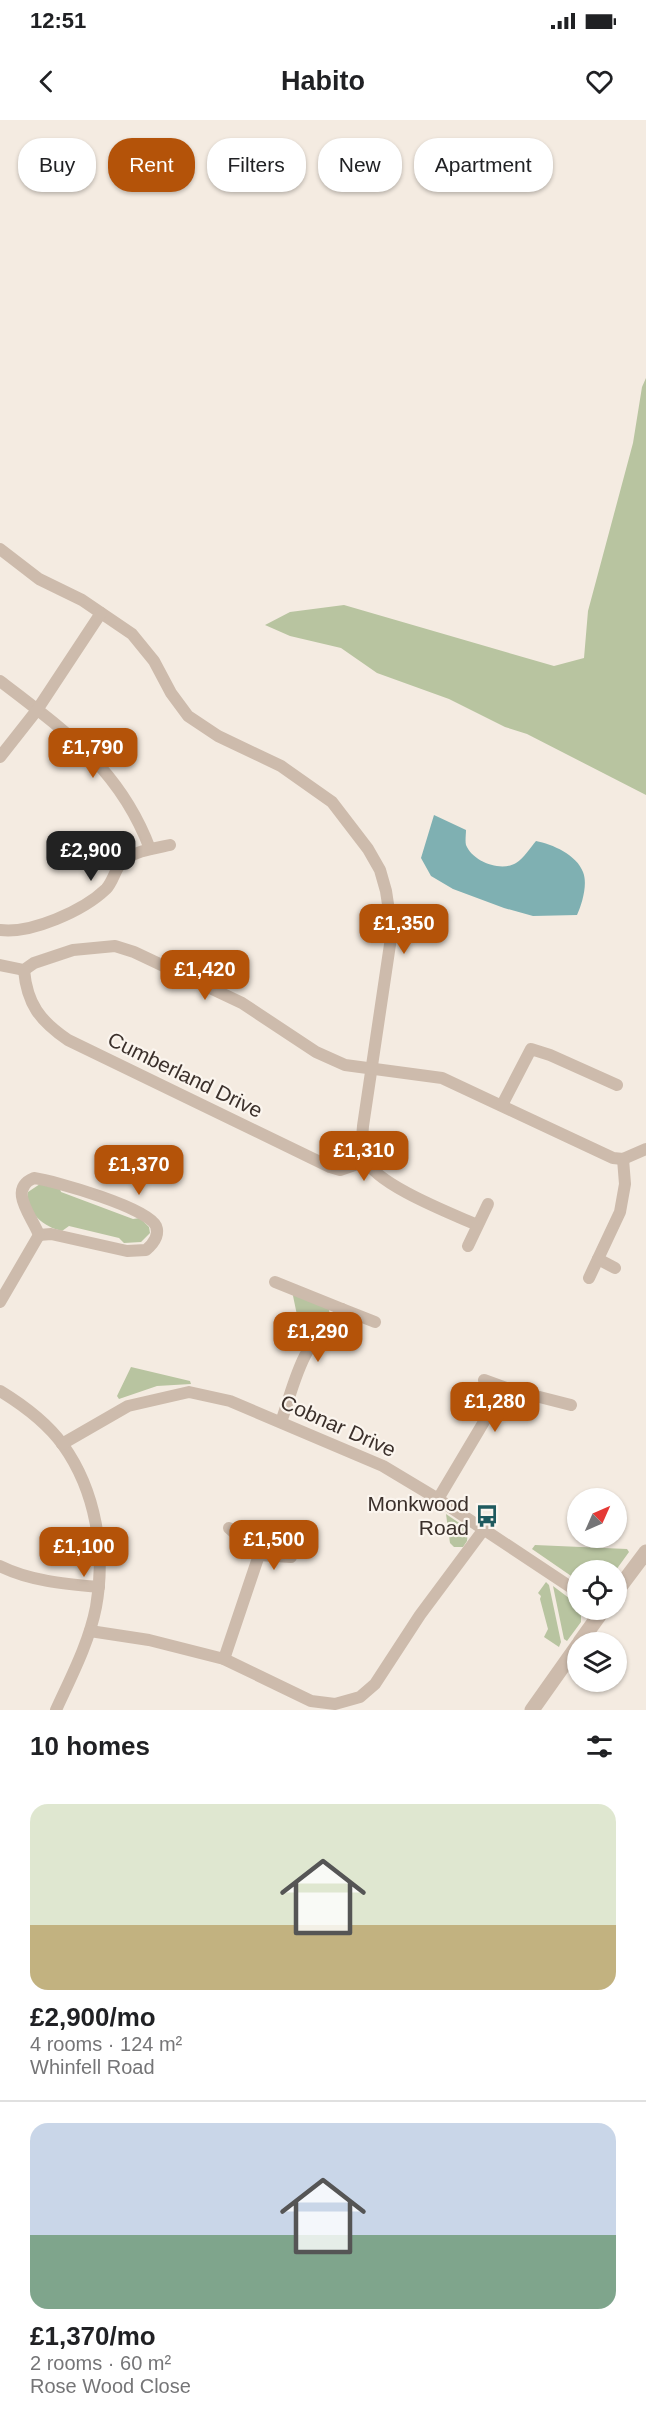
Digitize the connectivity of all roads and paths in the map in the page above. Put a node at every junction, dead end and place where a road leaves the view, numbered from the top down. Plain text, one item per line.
1 (0, 549) edge
2 (101, 613) junction
3 (0, 681) edge
4 (37, 710) junction
5 (0, 757) edge
6 (170, 845) dead end
7 (150, 849) junction
8 (0, 930) edge
9 (0, 965) edge
10 (24, 970) junction
11 (372, 1069) junction
12 (617, 1085) dead end
13 (502, 1105) junction
14 (646, 1149) edge
15 (623, 1159) junction
16 (366, 1161) junction
17 (488, 1204) dead end
18 (477, 1226) junction
19 (39, 1234) junction
20 (468, 1246) dead end
21 (598, 1259) junction
22 (615, 1268) dead end
23 (589, 1278) dead end
24 (275, 1282) dead end
25 (0, 1302) edge
26 (342, 1309) junction
27 (375, 1322) dead end
28 (484, 1380) dead end
29 (512, 1390) junction
30 (0, 1391) edge
31 (571, 1405) dead end
32 (281, 1422) junction
33 (62, 1444) junction
34 (438, 1499) junction
35 (229, 1528) dead end
36 (484, 1529) junction
37 (645, 1554) edge
38 (259, 1555) junction
39 (291, 1557) dead end
40 (0, 1566) edge
41 (627, 1578) edge
42 (567, 1585) edge
43 (99, 1587) junction
44 (90, 1631) junction
45 (224, 1659) junction
46 (567, 1661) edge
47 (56, 1710) edge
48 (532, 1710) edge

1 - 2 street
2 - 4 street
2 - 11 street
3 - 4 street
4 - 5 street
4 - 7 street
6 - 7 street
7 - 8 street
9 - 10 street
10 - 11 street
10 - 16 street, Cumberland Drive
11 - 13 street
11 - 16 street
12 - 13 street
13 - 15 street
14 - 15 street
15 - 21 street
16 - 18 street
17 - 18 street
18 - 20 street
19 - 19 street
19 - 25 street
21 - 22 street
21 - 23 street
24 - 26 street
26 - 27 street
26 - 32 street
28 - 29 street
29 - 31 street
29 - 34 street
30 - 33 street
32 - 33 street, Cobnar Drive
32 - 34 street, Cobnar Drive
33 - 43 street
34 - 36 street, Cobnar Drive
35 - 38 street
36 - 42 street, Cobnar Drive
36 - 45 street
37 - 41 street
38 - 39 street
38 - 45 street
40 - 43 street
43 - 44 street
44 - 45 street
44 - 47 street
46 - 48 street

